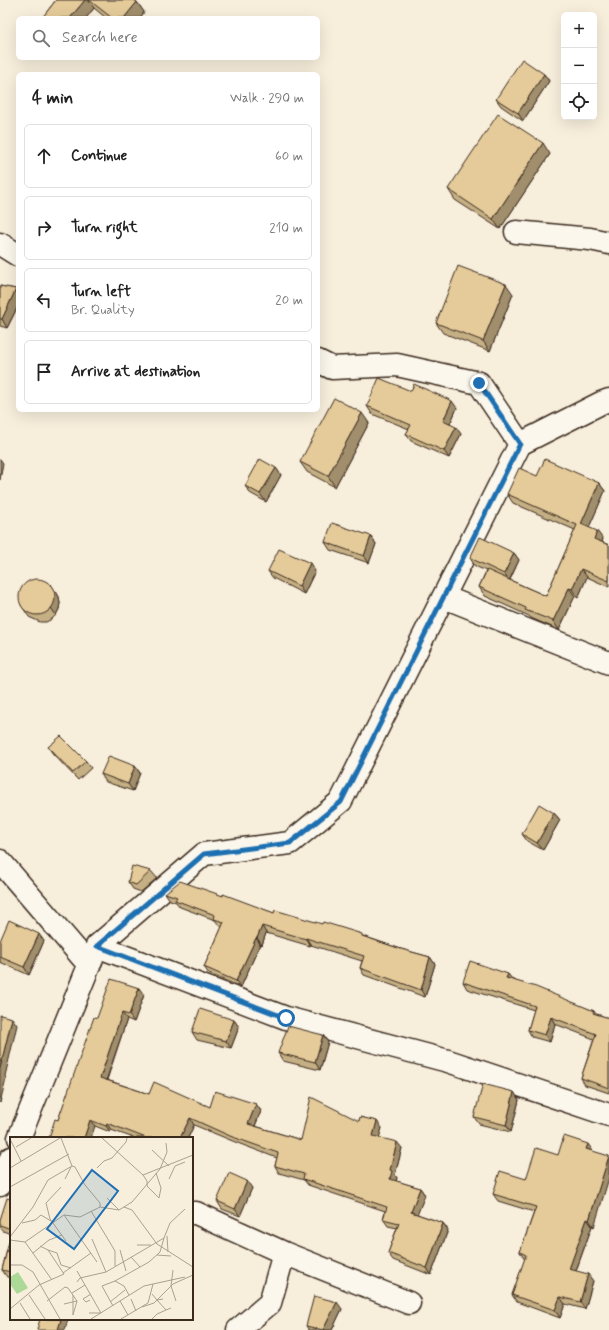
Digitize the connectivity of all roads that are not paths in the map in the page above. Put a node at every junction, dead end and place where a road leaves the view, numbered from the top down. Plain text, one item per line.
1 (516, 232) dead end
2 (609, 243) edge
3 (0, 244) edge
4 (16, 254) edge
5 (320, 362) edge
6 (609, 400) edge
7 (520, 444) junction
8 (444, 597) junction
9 (609, 663) edge
10 (0, 861) edge
11 (93, 956) junction
12 (609, 1115) edge
13 (19, 1137) edge
14 (10, 1161) edge
15 (0, 1186) edge
16 (0, 1190) edge
17 (10, 1191) edge
18 (193, 1212) edge
19 (284, 1254) junction
20 (409, 1303) dead end
21 (238, 1330) edge

1 - 2 street
3 - 4 street
5 - 7 street
6 - 7 street
7 - 8 street
8 - 9 street
8 - 11 street
10 - 11 street
11 - 12 street
11 - 13 street
14 - 15 street
16 - 17 street
18 - 19 street
19 - 20 street
19 - 21 street

